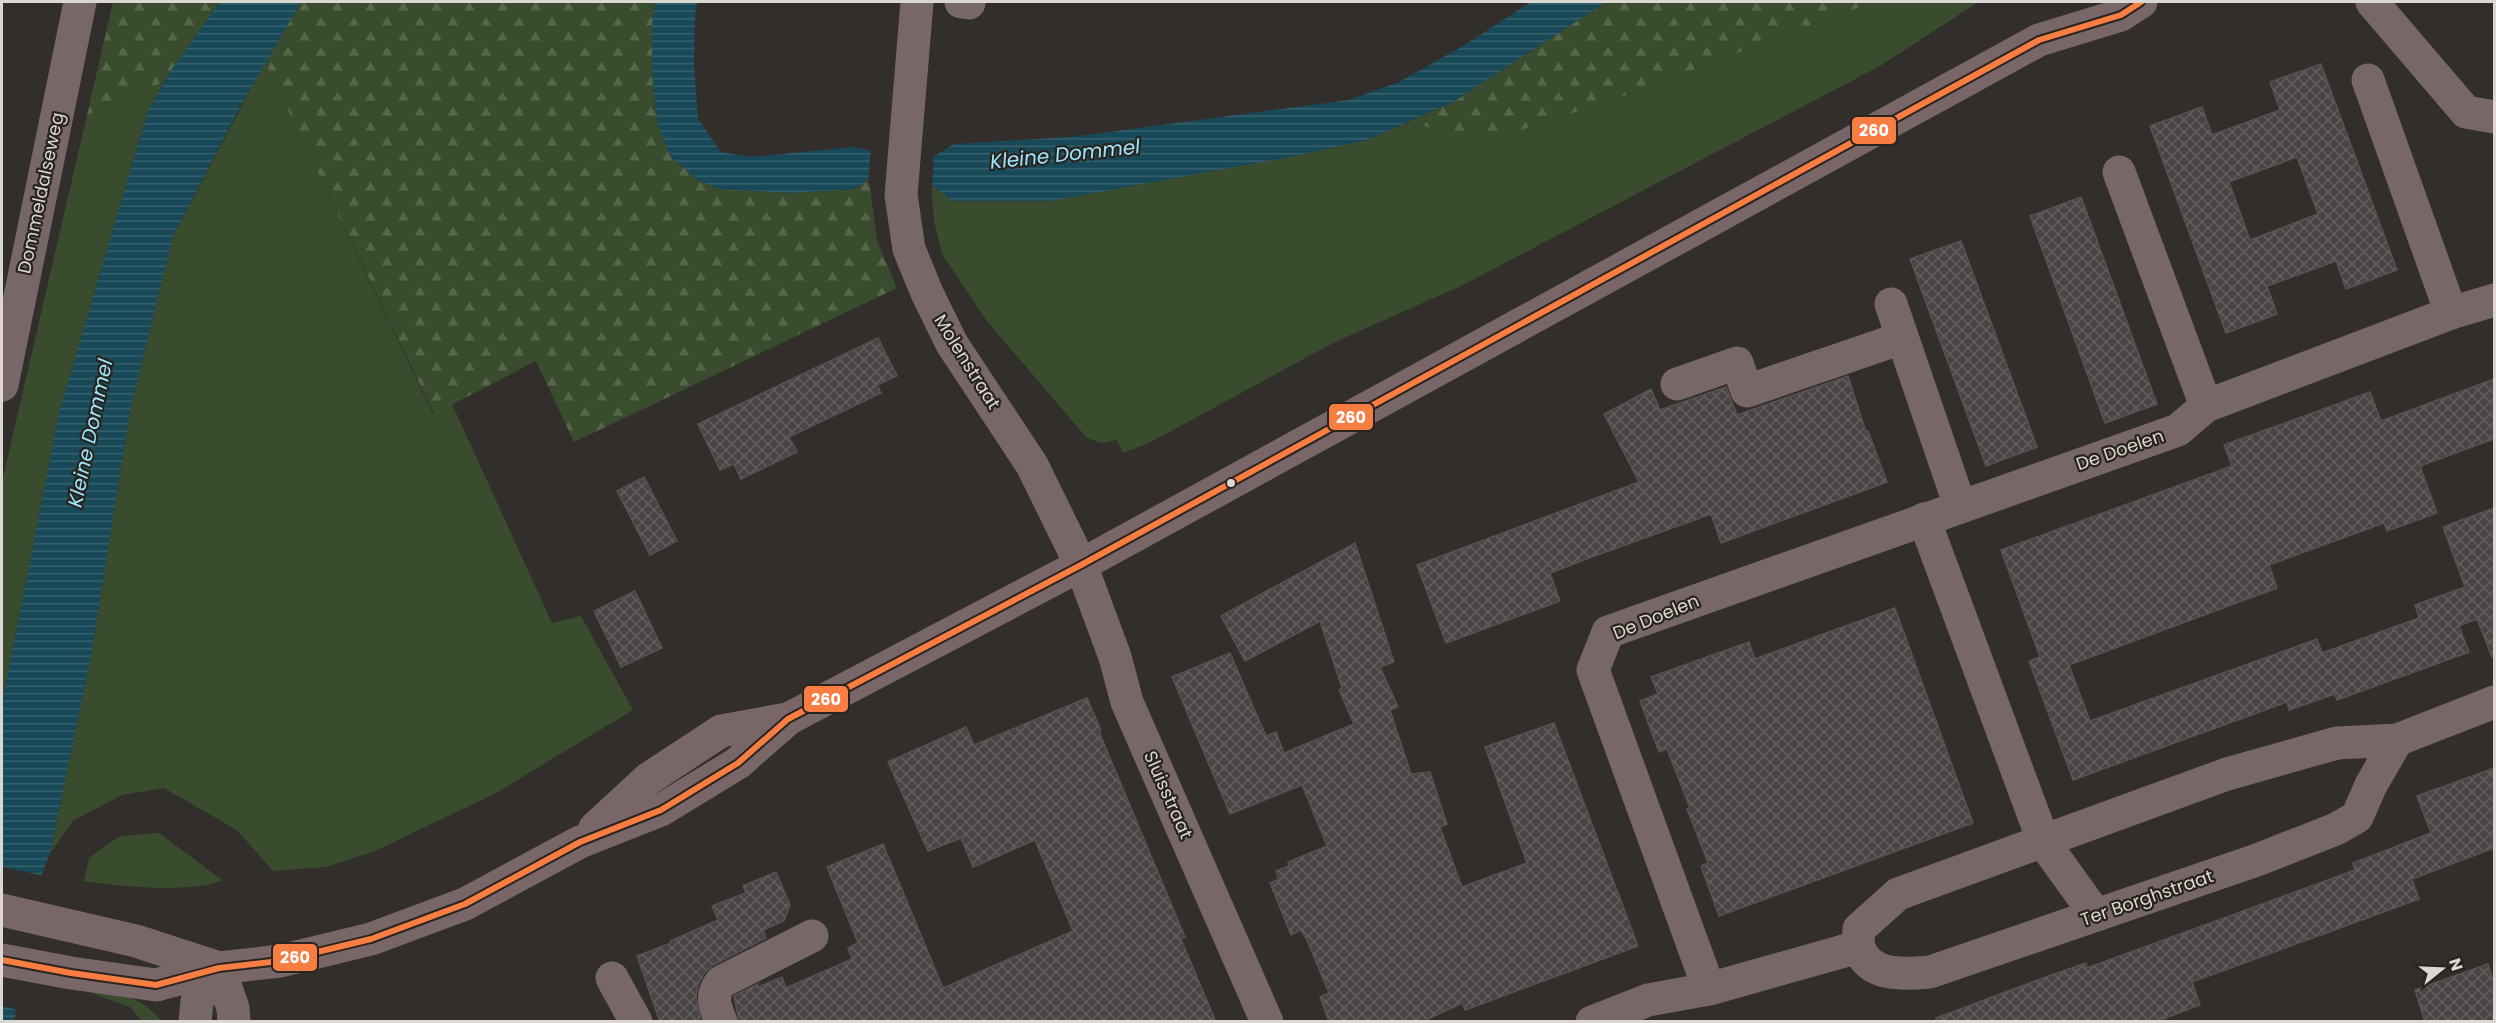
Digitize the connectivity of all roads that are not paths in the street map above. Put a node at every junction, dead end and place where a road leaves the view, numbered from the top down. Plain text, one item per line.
1 (80, 2) edge
2 (917, 2) edge
3 (2082, 2) edge
4 (2141, 2) edge
5 (2372, 2) edge
6 (2039, 40) junction
7 (2368, 80) dead end
8 (2494, 117) edge
9 (2119, 172) dead end
10 (2494, 300) edge
11 (1891, 304) dead end
12 (2451, 314) junction
13 (1902, 338) junction
14 (1677, 384) dead end
15 (2, 385) edge
16 (2206, 406) junction
17 (1960, 506) junction
18 (1924, 519) junction
19 (1081, 565) junction
20 (2494, 702) edge
21 (2397, 740) junction
22 (2044, 843) junction
23 (2, 910) edge
24 (2096, 915) junction
25 (812, 936) dead end
26 (1858, 947) junction
27 (2, 960) edge
28 (219, 968) junction
29 (612, 978) dead end
30 (1709, 988) junction
31 (195, 1022) edge
32 (234, 1022) edge
33 (636, 1022) edge
34 (721, 1022) edge
35 (1267, 1022) edge
36 (1592, 1022) edge

1 - 15 street, Dommeldalseweg
2 - 19 street, Molenstraat
3 - 6 main road
4 - 6 main road
5 - 8 street
6 - 19 main road
7 - 12 street
9 - 16 street
10 - 12 street, De Doelen
11 - 13 street
12 - 16 street, De Doelen
13 - 14 street
13 - 17 street
16 - 17 street, De Doelen
17 - 18 street, De Doelen
18 - 22 street
18 - 30 street, De Doelen
19 - 28 main road
19 - 35 street, Sluisstraat
20 - 21 street
21 - 22 street
21 - 24 street, Ter Borghstraat
22 - 24 street
22 - 26 street
23 - 28 main road
24 - 26 street, Ter Borghstraat
25 - 34 street
26 - 30 street
27 - 28 main road
28 - 31 street
28 - 32 street
29 - 33 street
30 - 36 street

